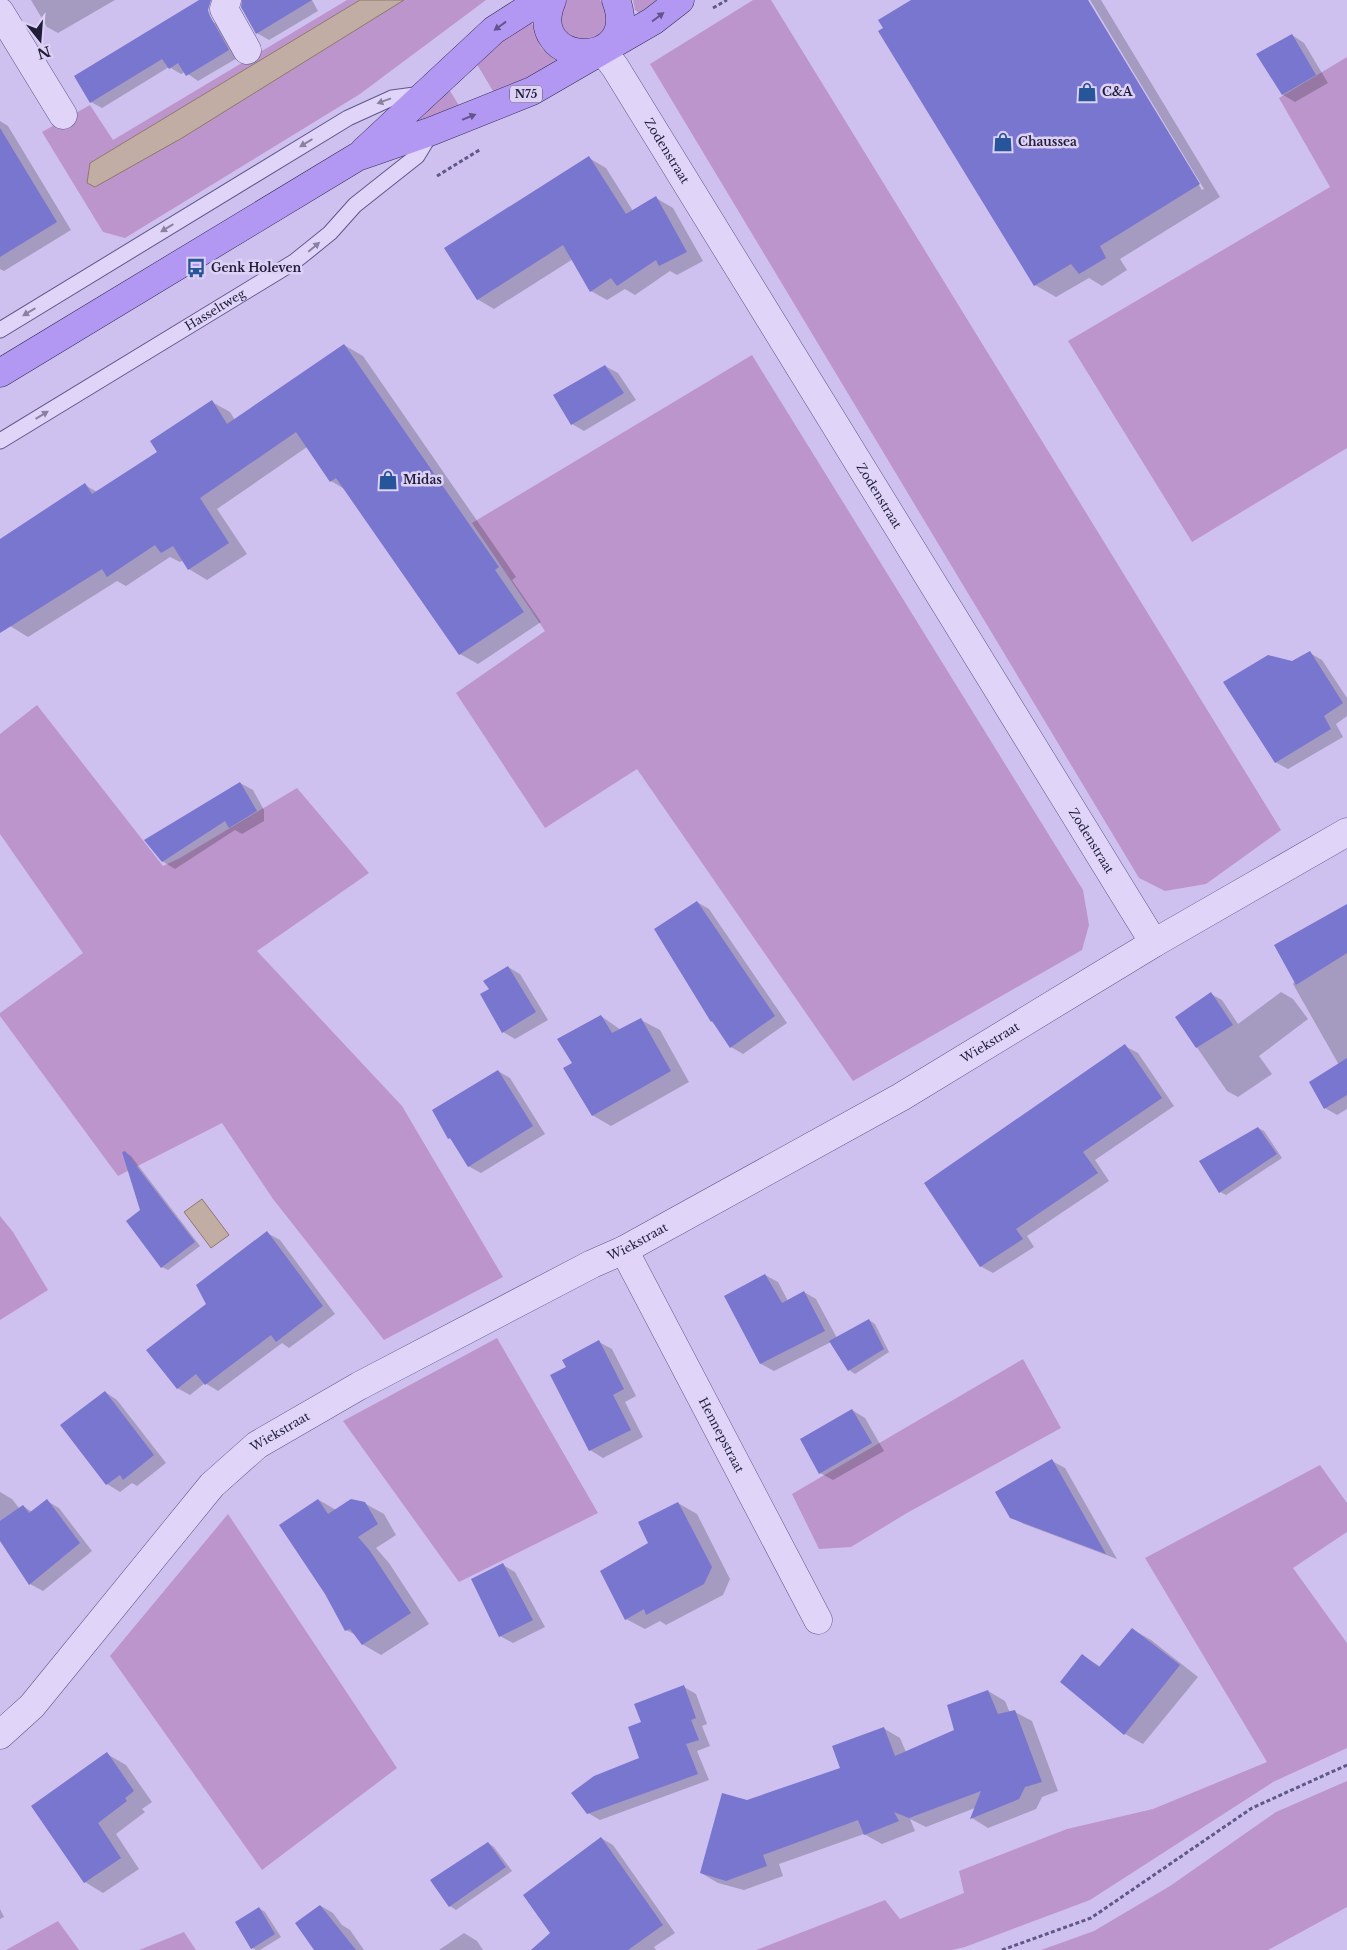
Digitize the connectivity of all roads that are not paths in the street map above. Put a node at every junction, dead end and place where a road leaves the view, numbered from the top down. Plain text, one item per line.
1 (227, 0) edge
2 (541, 0) edge
3 (552, 0) edge
4 (616, 0) edge
5 (680, 0) edge
6 (0, 12) edge
7 (247, 50) dead end
8 (602, 50) junction
9 (423, 93) junction
10 (63, 115) dead end
11 (432, 131) junction
12 (357, 157) junction
13 (0, 330) edge
14 (0, 373) edge
15 (0, 441) edge
16 (1347, 832) edge
17 (1154, 943) junction
18 (624, 1250) junction
19 (818, 1620) dead end
20 (0, 1735) edge

1 - 7 street
2 -> 9 main road, N75
3 - 8 main road, N75
4 - 8 main road, N75
8 -> 5 main road, N75
6 - 10 street
11 -> 8 main road, N75
8 - 17 street, Zodenstraat
9 - 12 main road, N75
9 -> 13 lane
11 - 12 main road, N75
15 -> 11 lane, Hasseltweg
12 - 14 main road, N75
16 - 17 street, Wiekstraat
17 - 18 street, Wiekstraat
18 - 19 street, Hennepstraat
18 - 20 street, Wiekstraat

